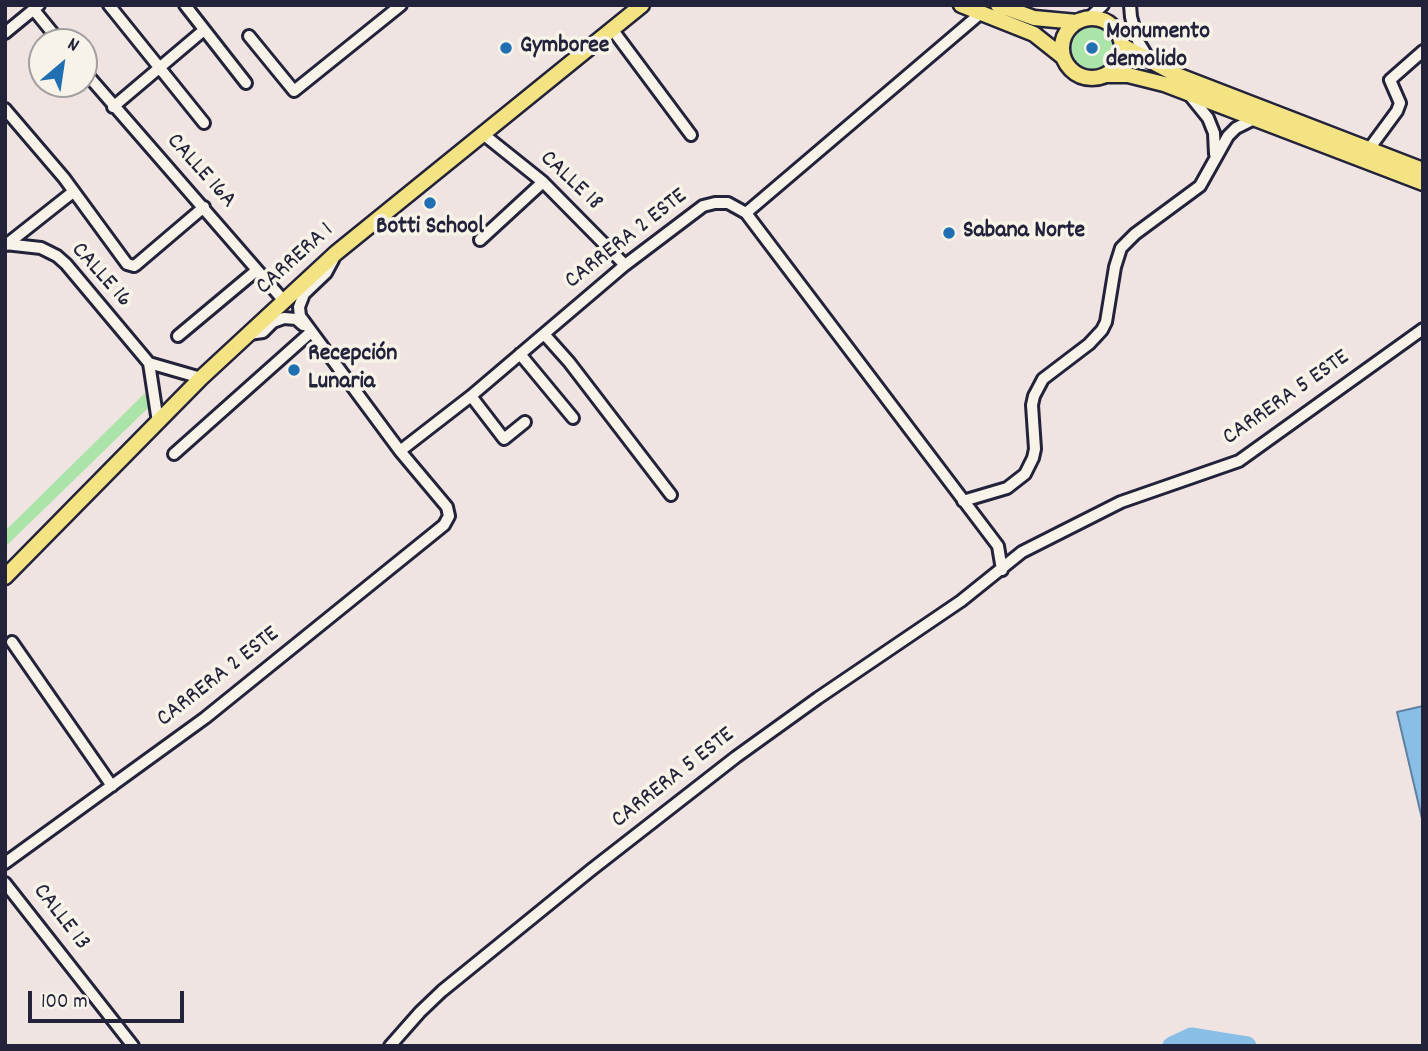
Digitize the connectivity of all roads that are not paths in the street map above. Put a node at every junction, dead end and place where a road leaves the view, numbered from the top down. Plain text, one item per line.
1 (109, 5) edge
2 (202, 5) edge
3 (401, 5) edge
4 (642, 5) edge
5 (961, 5) edge
6 (998, 5) edge
7 (1103, 5) edge
8 (1130, 5) edge
9 (37, 8) edge
10 (188, 9) edge
11 (981, 13) junction
12 (1083, 20) junction
13 (51, 28) edge
14 (612, 29) junction
15 (204, 30) junction
16 (5, 33) edge
17 (249, 36) dead end
18 (1123, 46) junction
19 (1423, 51) edge
20 (1063, 57) junction
21 (1150, 61) junction
22 (159, 68) junction
23 (1107, 75) junction
24 (246, 83) dead end
25 (98, 88) edge
26 (1185, 91) junction
27 (113, 107) junction
28 (5, 109) edge
29 (1256, 118) junction
30 (204, 124) dead end
31 (483, 134) junction
32 (691, 135) dead end
33 (1369, 149) junction
34 (1214, 160) junction
35 (1423, 170) edge
36 (543, 182) junction
37 (1423, 183) edge
38 (73, 192) junction
39 (204, 207) junction
40 (746, 213) junction
41 (480, 240) dead end
42 (6, 244) edge
43 (336, 253) junction
44 (625, 265) junction
45 (257, 270) junction
46 (284, 301) junction
47 (308, 329) junction
48 (1423, 329) edge
49 (544, 334) junction
50 (246, 335) junction
51 (178, 336) dead end
52 (520, 354) junction
53 (149, 363) junction
54 (201, 378) junction
55 (471, 396) junction
56 (573, 418) dead end
57 (158, 422) junction
58 (525, 422) dead end
59 (400, 451) junction
60 (174, 454) dead end
61 (671, 495) dead end
62 (964, 501) junction
63 (998, 547) junction
64 (1022, 552) junction
65 (1002, 570) junction
66 (5, 577) edge
67 (12, 642) dead end
68 (112, 786) junction
69 (5, 863) edge
70 (5, 883) edge
71 (133, 1046) edge
72 (390, 1046) edge

1 - 22 street
2 - 10 street
3 - 17 street
4 - 14 main road, CARRERA 1
5 - 11 main road
6 - 12 main road
7 - 12 street
8 - 21 street
9 - 13 street
9 - 16 street
10 - 15 street
11 - 20 main road
11 - 40 street
12 - 18 main road
12 - 20 main road
14 - 31 main road, CARRERA 1
14 - 32 street
15 - 22 street
15 - 24 street
18 - 21 main road
18 - 23 main road
19 - 33 street
20 - 23 main road
21 - 33 main road
22 - 27 street
22 - 30 street
23 - 26 main road
25 - 27 street, CALLE 16A
26 - 29 main road
26 - 34 street
27 - 39 street, CALLE 16A
28 - 38 street, CALLE 16
29 - 34 street
29 - 37 main road
31 - 36 street, CALLE 18
31 - 43 main road, CARRERA 1
33 - 35 main road
34 - 62 street
36 - 41 street
36 - 44 street, CALLE 18
38 - 39 street, CALLE 16
38 - 42 street
39 - 45 street, CALLE 16A
40 - 44 street, CARRERA 2 ESTE
40 - 62 street
42 - 53 street, CALLE 16
43 - 46 main road, CARRERA 1
43 - 47 street
44 - 49 street, CARRERA 2 ESTE
45 - 46 street, CALLE 16A
45 - 51 street
46 - 50 main road, CARRERA 1
47 - 50 street
47 - 59 street
47 - 60 street
48 - 64 street, CARRERA 5 ESTE
49 - 52 street, CARRERA 2 ESTE
49 - 61 street
50 - 54 main road, CARRERA 1
52 - 55 street, CARRERA 2 ESTE
52 - 56 street
53 - 54 street
53 - 57 street
54 - 57 main road, CARRERA 1
55 - 58 street
55 - 59 street, CARRERA 2 ESTE
57 - 66 main road, CARRERA 1
59 - 68 street, CARRERA 2 ESTE
62 - 63 street
63 - 64 street
63 - 65 street
64 - 65 street, CARRERA 5 ESTE
65 - 72 street, CARRERA 5 ESTE
67 - 68 street
68 - 69 street, CARRERA 2 ESTE
70 - 71 street, CALLE 13

